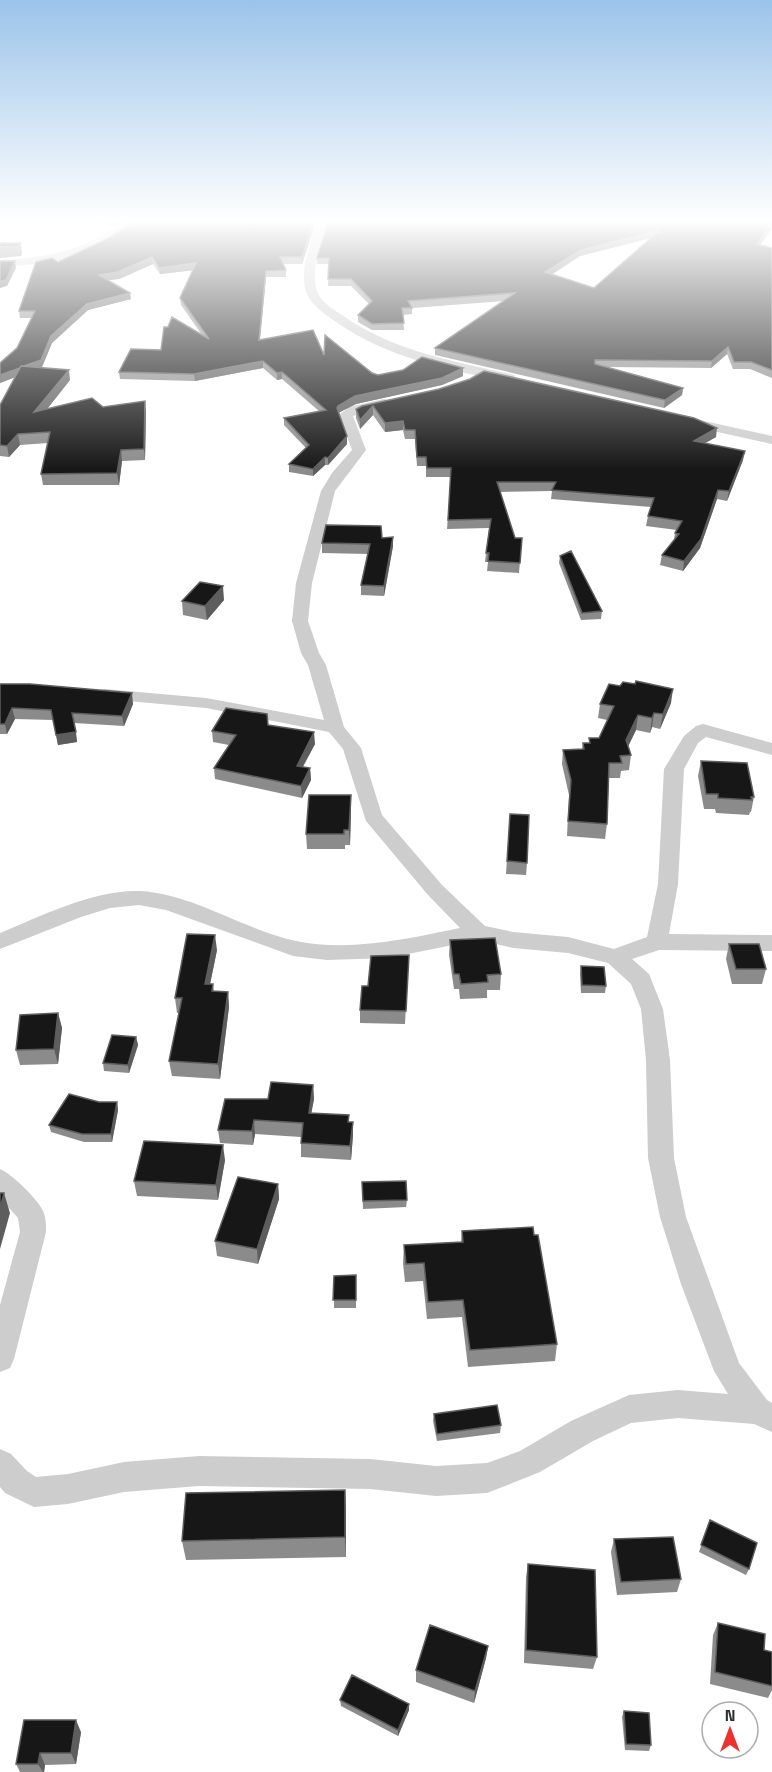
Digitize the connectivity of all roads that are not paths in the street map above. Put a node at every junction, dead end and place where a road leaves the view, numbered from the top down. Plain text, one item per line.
1 (322, 305) edge
2 (481, 373) junction
3 (520, 380) edge
4 (459, 386) edge
5 (401, 400) edge
6 (682, 420) edge
7 (772, 440) edge
8 (88, 692) edge
9 (335, 728) junction
10 (772, 749) edge
11 (478, 932) junction
12 (0, 941) edge
13 (657, 942) junction
14 (772, 943) edge
15 (615, 957) junction
16 (0, 1180) edge
17 (0, 1359) edge
18 (765, 1414) edge
19 (0, 1464) edge

1 - 2 street
2 - 3 street
2 - 4 street
5 - 9 street
6 - 7 street
8 - 9 street
9 - 11 street
10 - 13 street
11 - 12 street
11 - 15 street
13 - 14 street
13 - 15 street
15 - 18 street
16 - 17 street
18 - 19 street

